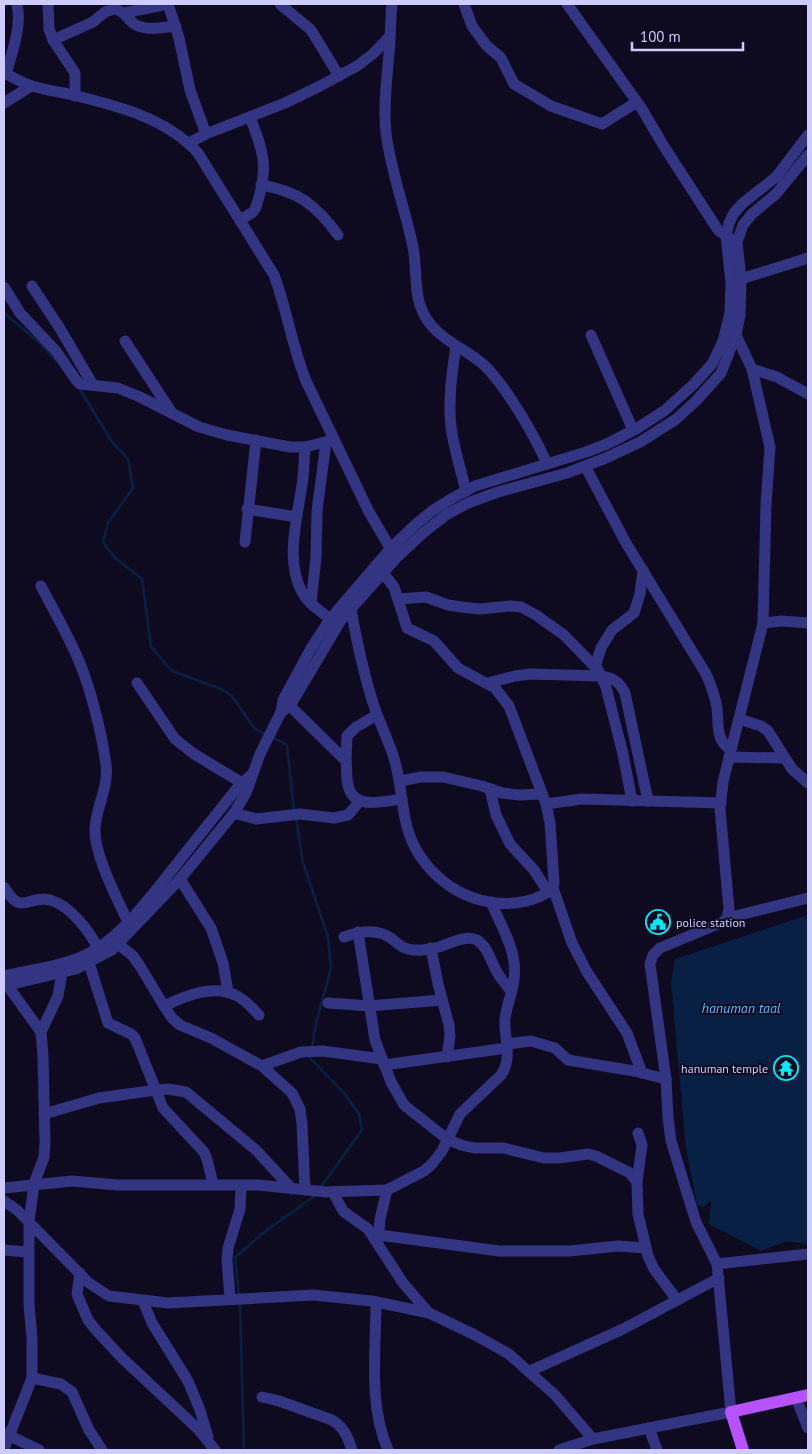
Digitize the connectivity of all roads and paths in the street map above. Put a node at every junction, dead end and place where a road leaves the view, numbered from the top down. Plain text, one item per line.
1 (17, 4) edge
2 (48, 4) edge
3 (168, 4) edge
4 (280, 4) edge
5 (392, 4) edge
6 (464, 4) edge
7 (567, 4) edge
8 (124, 13) junction
9 (176, 26) junction
10 (389, 36) junction
11 (53, 40) junction
12 (5, 73) edge
13 (339, 76) junction
14 (32, 86) junction
15 (75, 96) junction
16 (637, 102) junction
17 (4, 103) edge
18 (250, 117) junction
19 (206, 134) junction
20 (808, 135) edge
21 (189, 143) junction
22 (808, 155) edge
23 (261, 185) junction
24 (240, 220) junction
25 (338, 235) dead end
26 (726, 236) junction
27 (737, 242) junction
28 (808, 258) edge
29 (741, 279) junction
30 (32, 286) dead end
31 (4, 287) edge
32 (728, 323) junction
33 (591, 335) dead end
34 (736, 335) junction
35 (125, 341) dead end
36 (456, 346) junction
37 (752, 369) junction
38 (93, 385) junction
39 (808, 394) edge
40 (173, 414) junction
41 (633, 430) junction
42 (256, 440) junction
43 (330, 441) junction
44 (305, 447) junction
45 (547, 464) junction
46 (585, 466) junction
47 (466, 491) junction
48 (247, 510) junction
49 (297, 518) junction
50 (245, 542) dead end
51 (393, 554) junction
52 (643, 570) junction
53 (383, 573) junction
54 (41, 586) dead end
55 (398, 599) junction
56 (311, 603) junction
57 (351, 609) junction
58 (330, 619) junction
59 (763, 623) junction
60 (808, 623) edge
61 (598, 671) junction
62 (137, 683) dead end
63 (488, 683) junction
64 (286, 709) junction
65 (377, 715) junction
66 (739, 718) junction
67 (730, 755) junction
68 (784, 758) junction
69 (346, 761) junction
70 (254, 772) junction
71 (400, 781) junction
72 (242, 783) junction
73 (808, 783) edge
74 (490, 789) junction
75 (402, 799) junction
76 (544, 799) junction
77 (632, 801) junction
78 (648, 801) junction
79 (359, 802) junction
80 (721, 803) junction
81 (234, 812) junction
82 (180, 879) junction
83 (4, 887) edge
84 (551, 890) junction
85 (808, 898) edge
86 (491, 902) junction
87 (727, 918) junction
88 (128, 922) junction
89 (358, 932) junction
90 (344, 937) dead end
91 (118, 944) junction
92 (98, 948) junction
93 (431, 948) junction
94 (89, 963) junction
95 (62, 973) junction
96 (5, 982) edge
97 (511, 991) junction
98 (228, 992) junction
99 (442, 1000) junction
100 (328, 1003) dead end
101 (164, 1006) junction
102 (369, 1006) junction
103 (259, 1015) dead end
104 (41, 1032) junction
105 (507, 1046) junction
106 (447, 1056) junction
107 (281, 1060) junction
108 (383, 1062) junction
109 (262, 1066) junction
110 (642, 1073) junction
111 (666, 1079) junction
112 (283, 1084) junction
113 (156, 1090) junction
114 (44, 1114) junction
115 (638, 1133) dead end
116 (447, 1139) junction
117 (637, 1182) junction
118 (34, 1184) junction
119 (213, 1184) junction
120 (241, 1186) junction
121 (4, 1187) edge
122 (292, 1189) junction
123 (307, 1190) junction
124 (388, 1190) junction
125 (330, 1192) junction
126 (4, 1201) edge
127 (29, 1222) junction
128 (379, 1239) junction
129 (645, 1248) junction
130 (4, 1250) edge
131 (28, 1252) junction
132 (808, 1254) edge
133 (717, 1264) junction
134 (80, 1273) junction
135 (719, 1278) junction
136 (233, 1299) junction
137 (677, 1300) junction
138 (143, 1301) junction
139 (376, 1302) junction
140 (429, 1314) junction
141 (530, 1371) junction
142 (32, 1378) junction
143 (808, 1395) edge
144 (262, 1396) dead end
145 (796, 1398) junction
146 (731, 1412) junction
147 (649, 1428) junction
148 (808, 1428) edge
149 (6, 1434) edge
150 (594, 1440) junction
151 (212, 1446) edge
152 (4, 1449) edge
153 (38, 1450) edge
154 (102, 1450) edge
155 (352, 1450) edge
156 (388, 1450) edge
157 (559, 1450) edge
158 (657, 1450) edge
159 (743, 1450) edge

1 - 12 street
2 - 11 street
3 - 8 street
3 - 9 street
4 - 13 street
5 - 10 street
6 - 16 street
7 - 16 street
8 - 9 street
8 - 11 street
9 - 19 street
10 - 13 street
10 - 36 street
11 - 15 street
12 - 14 street
13 - 18 street
14 - 15 street
14 - 17 street
15 - 21 street
16 - 26 street
18 - 19 street
18 - 23 street
19 - 21 street
20 - 26 street
21 - 24 street
22 - 27 street
23 - 24 street
23 - 25 street
24 - 43 street
26 - 27 street
26 - 32 street
27 - 29 street
28 - 29 street
29 - 34 street
30 - 38 street
31 - 38 street
32 - 34 street
32 - 41 street
33 - 41 street
34 - 37 street
34 - 46 street
35 - 40 street
36 - 45 street
36 - 47 street
37 - 39 street
37 - 59 street
38 - 40 street
40 - 42 street
41 - 45 street
42 - 44 street
42 - 48 street
43 - 44 street
43 - 51 street
43 - 56 street
44 - 49 street
45 - 47 street
46 - 51 street
46 - 52 street
47 - 51 street
48 - 49 street
48 - 50 street
49 - 56 street
51 - 53 street
51 - 58 street
52 - 61 street
52 - 67 street
53 - 55 street
53 - 57 street
54 - 88 street
55 - 61 street
55 - 63 street
56 - 58 street
57 - 64 street
57 - 65 street
58 - 64 street
59 - 60 street
59 - 66 street
61 - 63 street
61 - 77 street
61 - 78 street
62 - 72 street
63 - 76 street
64 - 69 street
64 - 70 street
65 - 69 street
65 - 71 street
66 - 67 street
66 - 68 street
67 - 68 street
67 - 80 street
68 - 73 street
69 - 79 street
70 - 72 street
70 - 81 street
71 - 74 street
71 - 75 street
72 - 88 street
74 - 76 street
74 - 84 street
75 - 79 street
75 - 86 street
76 - 77 street
76 - 84 street
77 - 78 street
78 - 80 street
79 - 81 street
80 - 87 street
81 - 82 street
82 - 91 street
82 - 98 street
83 - 92 street
84 - 86 street
84 - 110 street
85 - 87 street
86 - 97 street
87 - 111 street
88 - 92 street
89 - 90 street
89 - 93 street
89 - 102 street
91 - 94 street
91 - 101 street
92 - 96 street
93 - 97 street
93 - 99 street
94 - 95 street
94 - 113 street
95 - 96 street
95 - 104 street
96 - 104 street
97 - 105 street
98 - 101 street
98 - 103 street
99 - 102 street
99 - 106 street
100 - 102 street
101 - 109 street
102 - 108 street
104 - 114 street
105 - 106 street
105 - 110 street
105 - 116 street
106 - 108 street
107 - 108 street
107 - 109 street
107 - 112 street
108 - 116 street
109 - 112 street
110 - 111 street
111 - 133 street
112 - 123 street
113 - 114 street
113 - 119 street
113 - 122 street
114 - 118 street
115 - 117 street
116 - 117 street
116 - 124 street
117 - 129 street
118 - 119 street
118 - 121 street
118 - 127 street
119 - 120 street
120 - 122 street
120 - 136 street
122 - 123 street
123 - 125 street
124 - 125 street
124 - 128 street
125 - 128 street
126 - 127 street
127 - 131 street
127 - 134 street
128 - 129 street
128 - 140 street
129 - 137 street
130 - 131 street
131 - 142 street
132 - 133 street
133 - 135 street
134 - 138 street
134 - 151 street
135 - 137 street
135 - 146 street
136 - 138 street
136 - 139 street
137 - 141 street
138 - 151 street
139 - 140 street
139 - 156 street
140 - 141 street
141 - 150 street
142 - 149 street
142 - 154 street
143 - 145 main road
144 - 155 street
145 - 146 main road
145 - 148 street
146 - 147 street
146 - 159 main road
147 - 150 street
147 - 158 street
149 - 152 street
149 - 153 street
150 - 157 street

